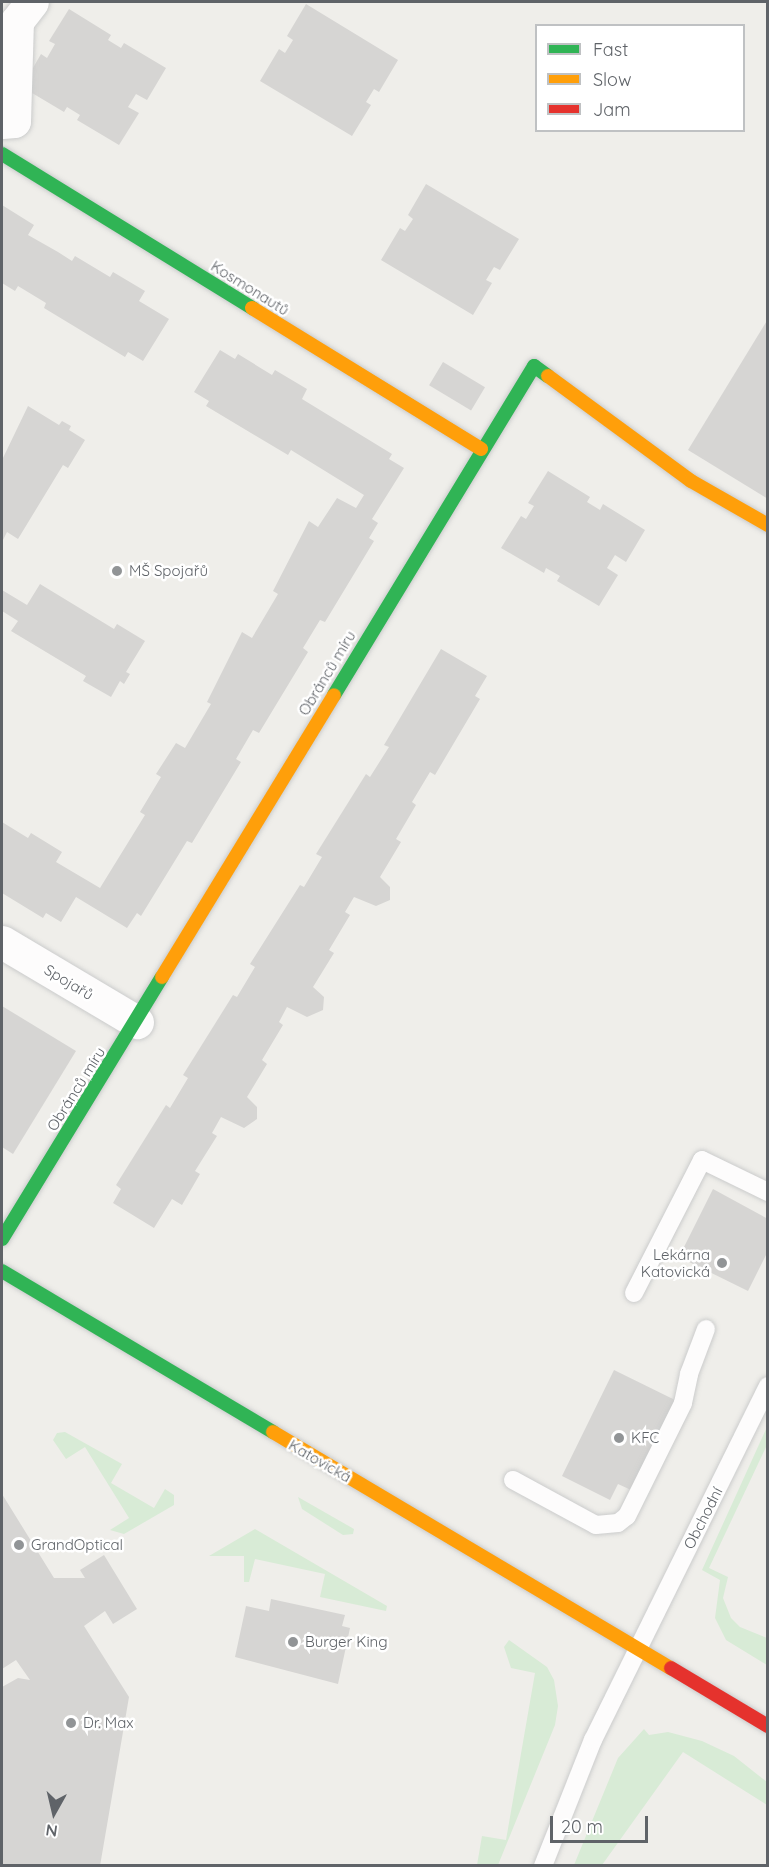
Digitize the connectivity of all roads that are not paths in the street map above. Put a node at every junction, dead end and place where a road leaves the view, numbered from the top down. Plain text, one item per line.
1 (32, 2) edge
2 (2, 122) edge
3 (2, 154) edge
4 (481, 449) junction
5 (768, 525) edge
6 (2, 942) edge
7 (137, 1022) junction
8 (768, 1192) edge
9 (2, 1239) edge
10 (2, 1271) edge
11 (634, 1293) dead end
12 (706, 1329) dead end
13 (768, 1386) edge
14 (513, 1480) dead end
15 (638, 1650) junction
16 (768, 1726) edge
17 (543, 1866) edge

1 - 2 street
3 - 4 street, Kosmonautů
4 - 5 street, Obránců míru
4 - 7 street, Obránců míru
6 - 7 street, Spojařů
7 - 9 street, Obránců míru
8 - 11 lane
10 - 15 street, Katovická
12 - 14 lane
13 - 15 lane, Obchodní
15 - 16 street, Katovická
15 - 17 lane

